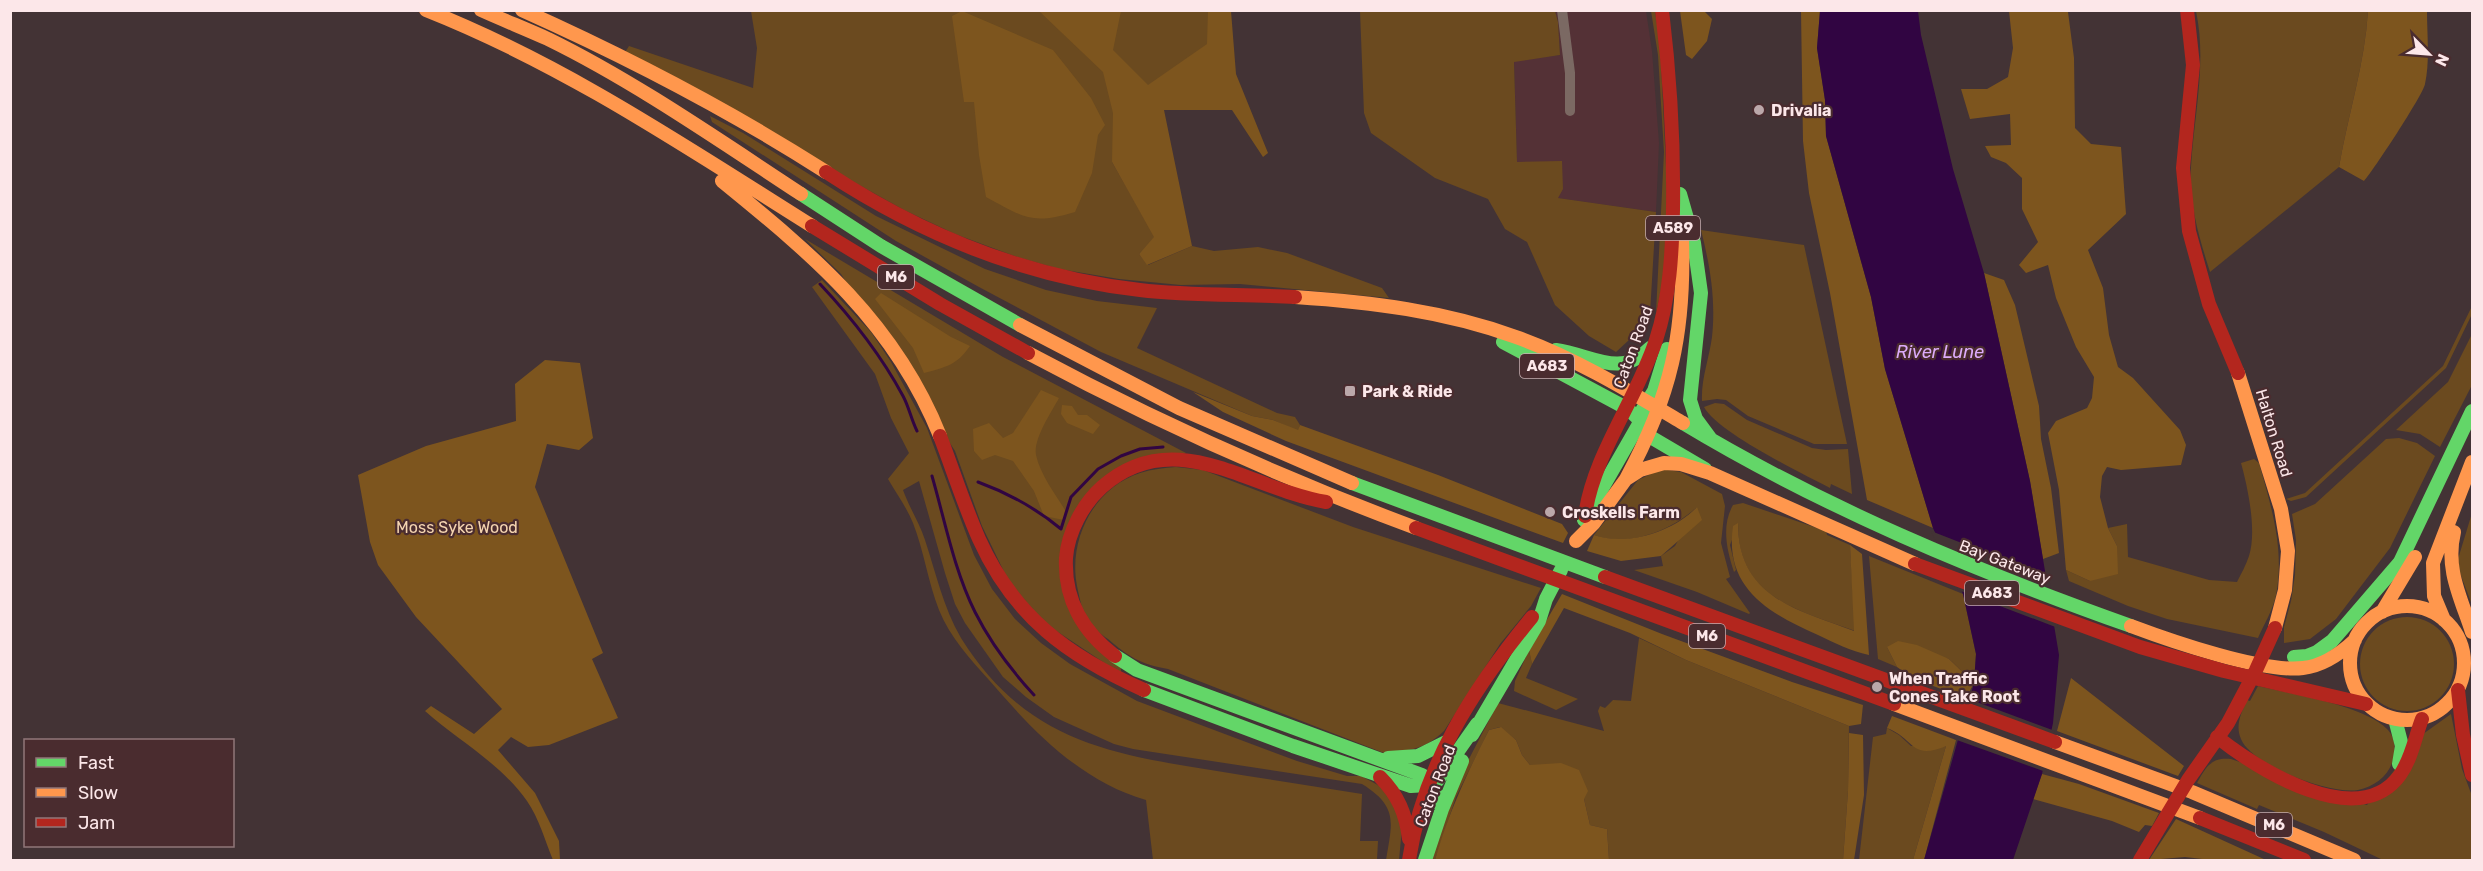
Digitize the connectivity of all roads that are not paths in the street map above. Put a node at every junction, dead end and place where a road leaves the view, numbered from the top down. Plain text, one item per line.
1 (426, 10) edge
2 (481, 10) edge
3 (522, 10) edge
4 (1562, 10) edge
5 (1662, 10) edge
6 (2187, 10) edge
7 (1570, 111) dead end
8 (654, 125) junction
9 (1673, 153) junction
10 (1680, 194) junction
11 (1467, 322) junction
12 (1657, 339) junction
13 (1546, 349) junction
14 (1635, 393) junction
15 (1655, 407) junction
16 (2472, 411) edge
17 (1633, 419) junction
18 (2472, 423) edge
19 (1650, 436) junction
20 (1710, 438) junction
21 (2472, 462) edge
22 (1710, 473) junction
23 (1626, 479) junction
24 (2472, 486) edge
25 (1380, 515) junction
26 (1576, 541) junction
27 (1546, 599) junction
28 (2382, 612) junction
29 (2444, 620) junction
30 (2472, 632) edge
31 (2355, 640) junction
32 (2291, 663) junction
33 (2458, 690) junction
34 (2366, 704) junction
35 (2395, 719) junction
36 (2422, 719) junction
37 (1477, 724) junction
38 (2217, 738) junction
39 (1446, 742) junction
40 (1377, 757) junction
41 (2472, 775) edge
42 (1378, 776) junction
43 (2395, 781) junction
44 (1429, 782) junction
45 (1442, 809) junction
46 (1409, 855) edge
47 (1425, 861) edge
48 (2140, 861) edge
49 (2304, 861) edge
50 (2354, 861) edge

1 - 8 main road, M6
2 - 50 main road, M6
3 - 11 main road, A683
4 - 7 street
5 - 9 main road, Caton Road / A589
6 - 38 main road, Halton Road
8 - 25 main road, M6
8 - 42 main road
9 - 10 main road, Caton Road / A589
9 - 12 main road, Caton Road / A589
10 - 15 main road, Caton Road / A589
10 - 20 main road
11 - 13 main road, A683
11 - 17 main road, A683
12 - 13 main road
12 - 14 main road, Caton Road / A589
13 - 14 main road, A683
14 - 15 main road, A683
14 - 17 main road, Caton Road / A589
15 - 17 main road
15 - 19 main road, Caton Road / A589
15 - 20 main road, Bay Gateway / A683
16 - 32 main road
17 - 19 main road
17 - 26 main road, Caton Road
18 - 28 main road
19 - 22 main road, A683
19 - 23 main road, Caton Road / A589
20 - 32 main road, Bay Gateway / A683
21 - 29 main road
22 - 23 main road, Caton Road
22 - 34 main road, Bay Gateway / A683
23 - 26 main road, Caton Road
24 - 30 main road
25 - 40 main road
25 - 49 main road, M6
26 - 27 main road, Caton Road
27 - 37 main road, Caton Road
27 - 39 main road, Caton Road
28 - 29 main road
28 - 31 main road
29 - 33 main road
31 - 32 main road
31 - 34 main road
33 - 36 main road
33 - 41 main road
34 - 35 main road
35 - 36 main road
35 - 43 main road
36 - 43 main road
37 - 44 main road
37 - 45 main road, Caton Road
38 - 43 main road
38 - 48 main road, Halton Road
39 - 40 main road
39 - 44 main road, Caton Road
40 - 44 main road
42 - 44 main road
42 - 46 main road
44 - 45 main road
44 - 46 main road, Caton Road
45 - 47 main road, Caton Road

